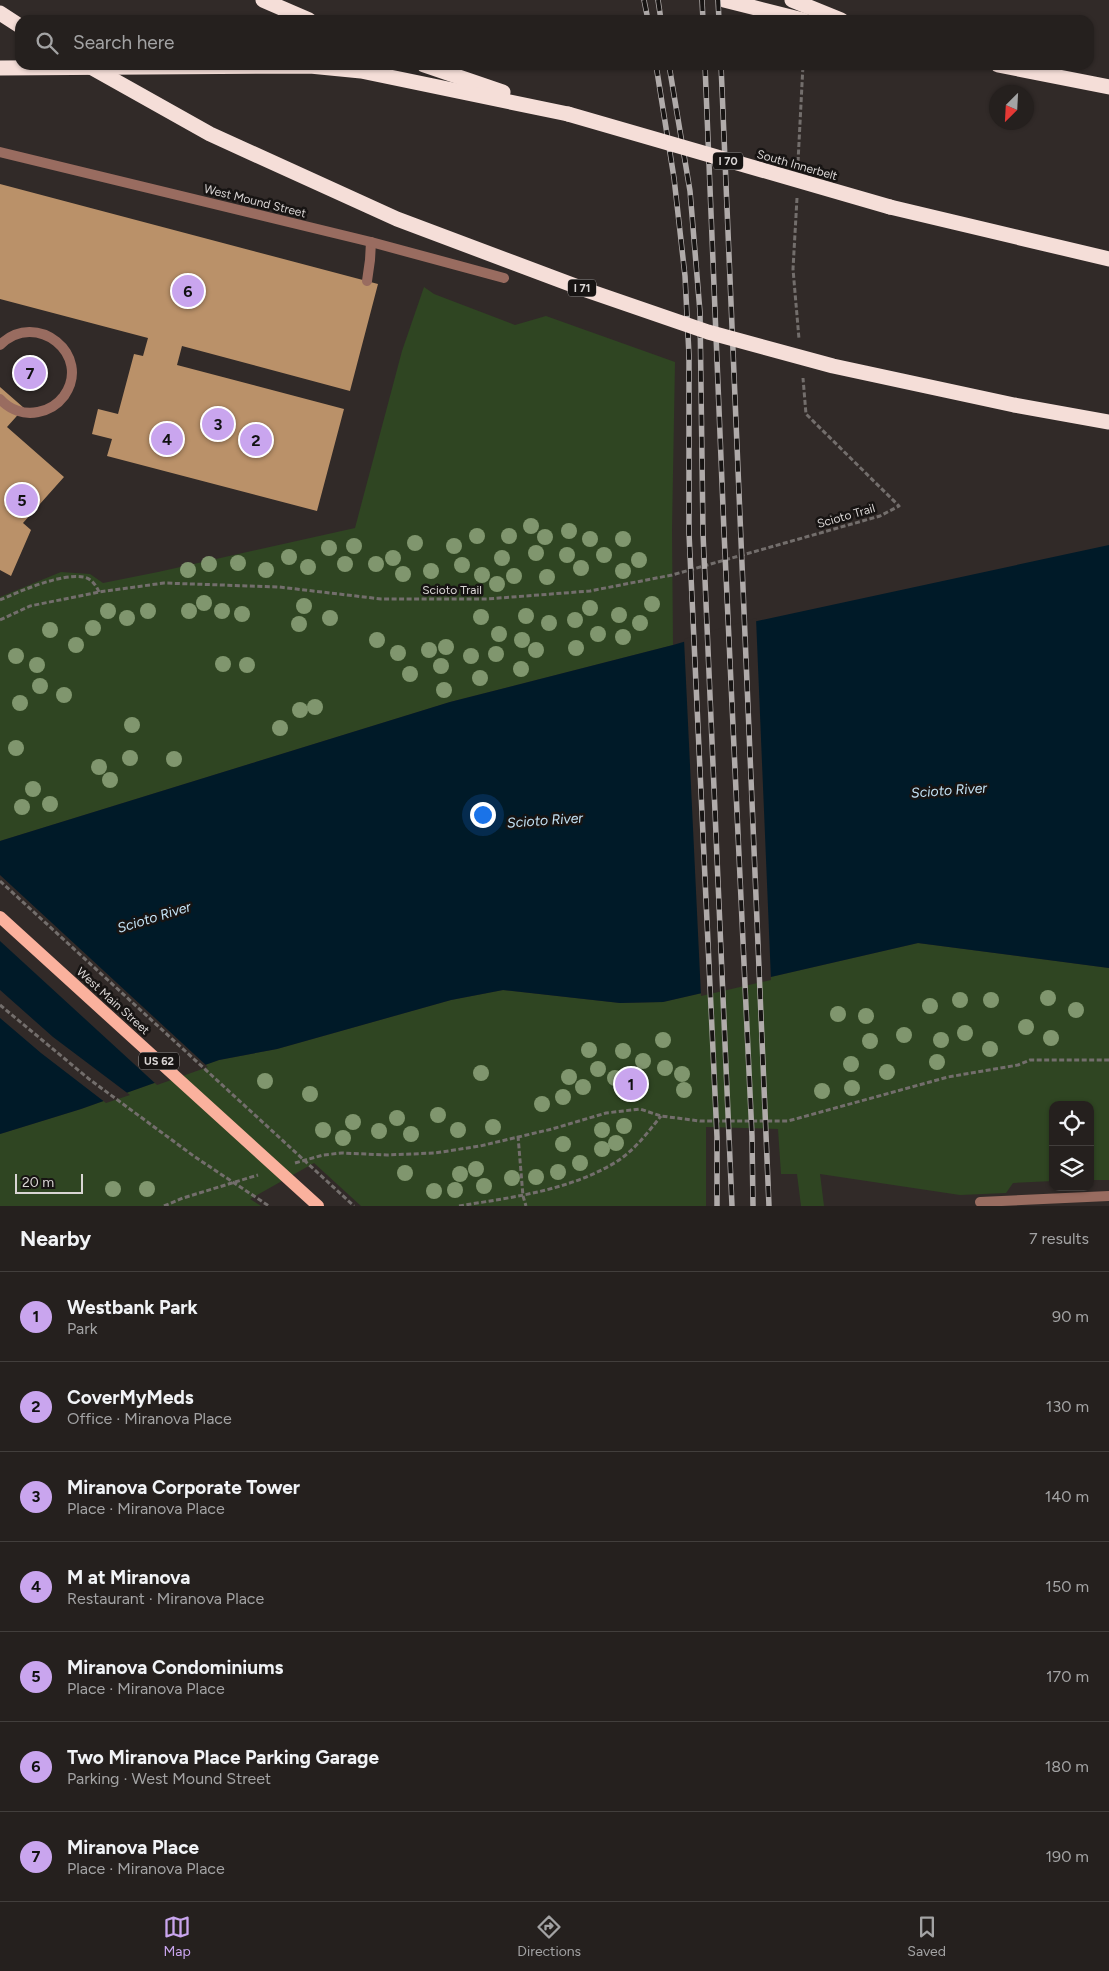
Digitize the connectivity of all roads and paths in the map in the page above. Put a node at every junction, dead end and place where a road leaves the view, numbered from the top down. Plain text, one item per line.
1 (262, 0) edge
2 (724, 0) edge
3 (792, 0) edge
4 (0, 13) edge
5 (297, 15) edge
6 (784, 15) edge
7 (829, 15) edge
8 (15, 23) edge
9 (0, 68) edge
10 (15, 68) edge
11 (96, 70) edge
12 (351, 70) edge
13 (439, 70) edge
14 (803, 70) edge
15 (1023, 70) edge
16 (1109, 87) edge
17 (568, 114) junction
18 (0, 152) edge
19 (798, 172) dead end
20 (797, 191) dead end
21 (371, 242) junction
22 (1109, 259) edge
23 (504, 278) dead end
24 (367, 281) dead end
25 (0, 345) edge
26 (800, 346) dead end
27 (802, 376) dead end
28 (0, 400) edge
29 (1109, 422) edge
30 (99, 592) junction
31 (0, 600) edge
32 (0, 620) edge
33 (0, 881) edge
34 (0, 917) edge
35 (0, 1005) edge
36 (1109, 1060) edge
37 (661, 1116) junction
38 (518, 1136) junction
39 (435, 1153) dead end
40 (523, 1196) junction
41 (1109, 1196) edge
42 (979, 1204) edge
43 (269, 1206) edge
44 (318, 1206) edge
45 (354, 1206) edge
46 (459, 1206) edge
47 (526, 1206) edge

1 - 5 highway
2 - 6 highway
3 - 7 highway, bridge
4 - 8 highway
9 - 10 highway
11 - 29 highway, I 71, bridge
12 - 17 highway
13 - 17 highway, South Innerbelt / I 70
14 - 19 path
15 - 16 highway
17 - 22 highway, South Innerbelt / I 70, bridge
18 - 21 street, West Mound Street
20 - 26 path
21 - 23 street, West Mound Street
21 - 24 street
25 - 28 street
27 - 30 path, Scioto Trail
30 - 31 path
30 - 32 path, Scioto Trail
33 - 45 path, bridge
34 - 44 main road, West Main Street / US 62, bridge
35 - 43 path, bridge
36 - 37 path
37 - 38 path
37 - 40 path
38 - 39 path
38 - 40 path
40 - 46 path
40 - 47 path
41 - 42 street

